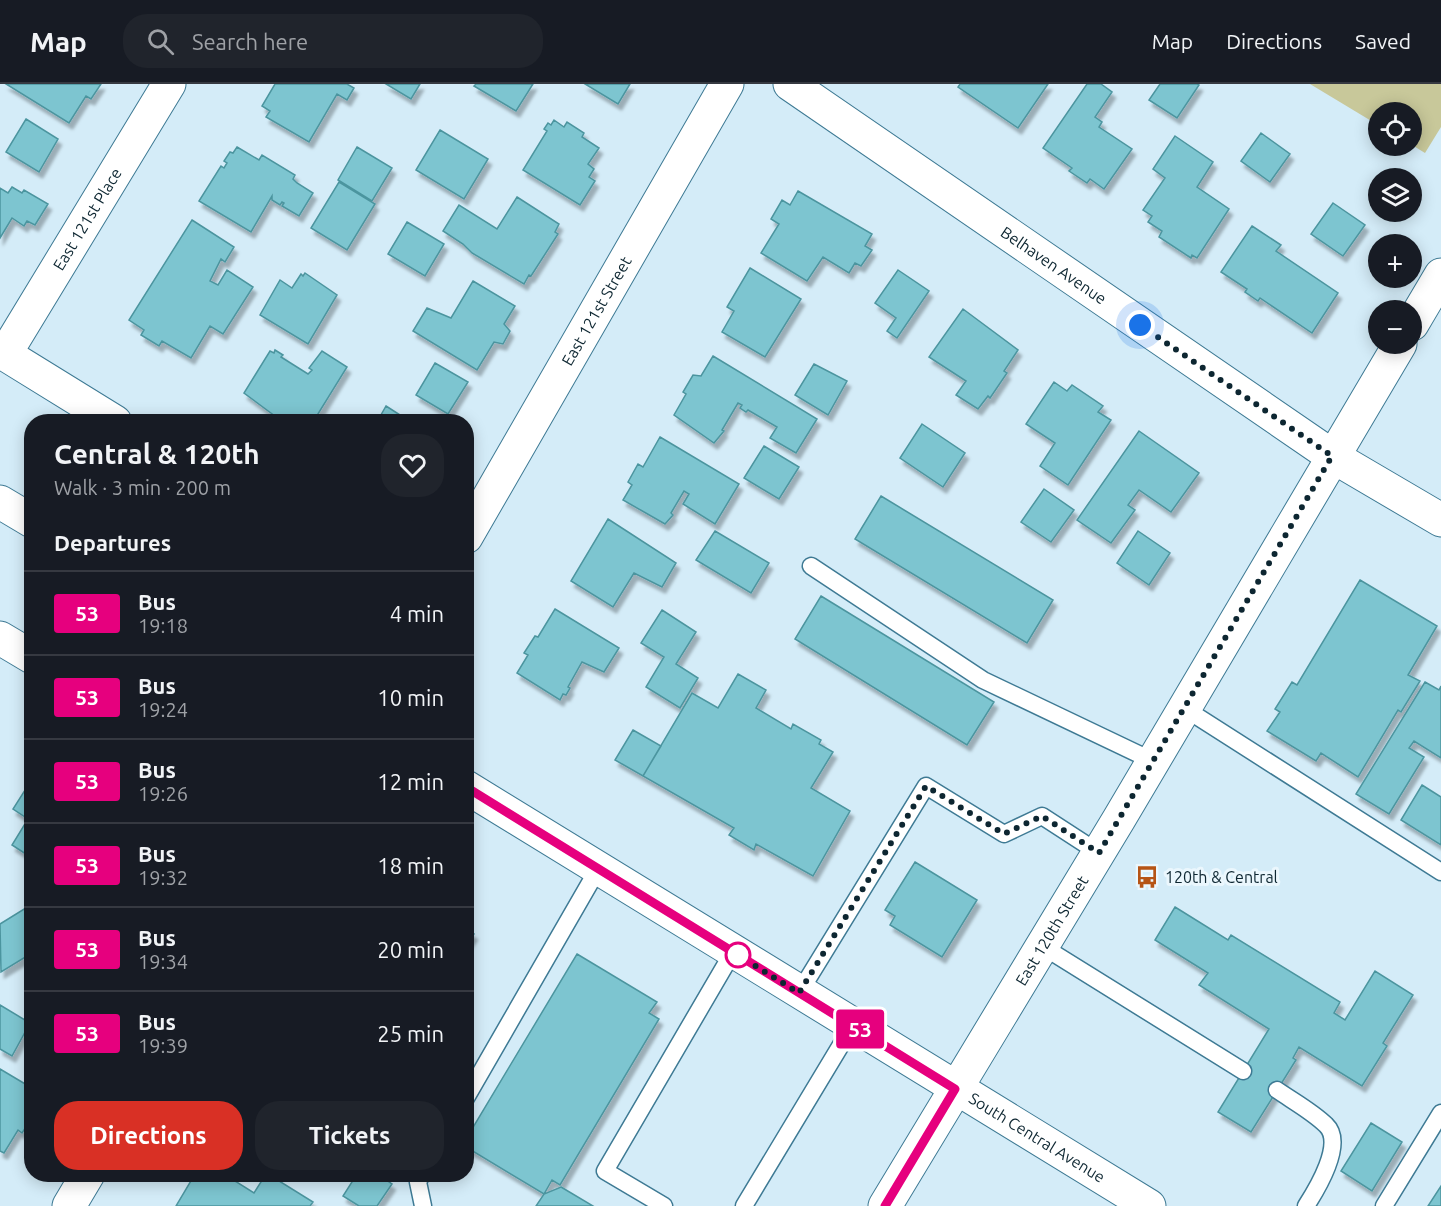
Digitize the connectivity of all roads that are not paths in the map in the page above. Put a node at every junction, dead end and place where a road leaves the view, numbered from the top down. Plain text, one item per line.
1 (168, 84) edge
2 (727, 84) edge
3 (790, 84) edge
4 (1441, 275) edge
5 (1422, 307) edge
6 (2, 352) edge
7 (1394, 354) edge
8 (102, 414) edge
9 (1332, 456) junction
10 (0, 502) edge
11 (24, 516) edge
12 (1441, 520) edge
13 (474, 523) edge
14 (811, 566) dead end
15 (0, 638) edge
16 (24, 652) edge
17 (1184, 708) junction
18 (1153, 761) junction
19 (474, 792) edge
20 (1099, 853) junction
21 (598, 869) junction
22 (1441, 872) edge
23 (1042, 946) junction
24 (733, 952) junction
25 (799, 993) junction
26 (853, 1025) junction
27 (1243, 1071) dead end
28 (474, 1084) edge
29 (955, 1089) junction
30 (1277, 1090) dead end
31 (1441, 1113) edge
32 (83, 1182) edge
33 (418, 1182) edge
34 (69, 1206) edge
35 (423, 1206) edge
36 (664, 1206) edge
37 (744, 1206) edge
38 (885, 1206) edge
39 (1149, 1206) edge
40 (1306, 1206) edge
41 (1384, 1206) edge

1 - 6 street, East 121st Place
2 - 13 street, East 121st Street
3 - 9 street, Belhaven Avenue
4 - 5 street
6 - 8 street
7 - 9 street, East 120th Street
9 - 12 street, Belhaven Avenue
9 - 17 street, East 120th Street
10 - 11 street
14 - 18 lane
15 - 16 street
17 - 18 street, East 120th Street
17 - 22 lane
18 - 20 street, East 120th Street
19 - 21 street, South Central Avenue
20 - 23 street, East 120th Street
20 - 25 lane
21 - 24 street, South Central Avenue
21 - 28 lane
23 - 27 lane
23 - 29 street, East 120th Street
24 - 25 street, South Central Avenue
24 - 36 lane
25 - 26 street, South Central Avenue
26 - 29 street, South Central Avenue
26 - 37 lane
29 - 38 street, East 120th Street
29 - 39 street, South Central Avenue
30 - 40 lane
31 - 41 lane
32 - 34 street
33 - 35 lane

